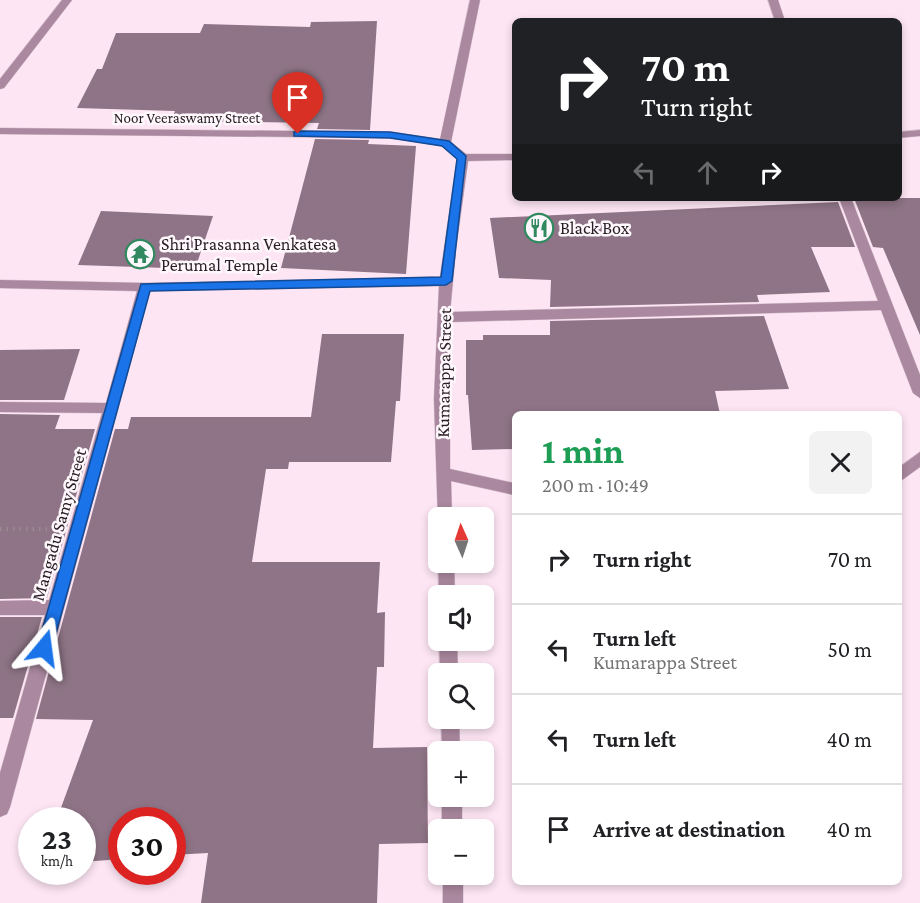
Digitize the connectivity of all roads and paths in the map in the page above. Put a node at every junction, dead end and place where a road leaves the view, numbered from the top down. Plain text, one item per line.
1 (68, 0) edge
2 (475, 0) edge
3 (773, 0) edge
4 (779, 18) edge
5 (0, 86) edge
6 (0, 131) edge
7 (920, 132) edge
8 (902, 134) edge
9 (446, 143) junction
10 (512, 157) edge
11 (462, 158) junction
12 (846, 201) edge
13 (446, 281) junction
14 (0, 284) edge
15 (145, 287) junction
16 (886, 305) junction
17 (444, 317) junction
18 (920, 393) edge
19 (0, 407) edge
20 (111, 408) junction
21 (920, 458) edge
22 (443, 473) junction
23 (902, 474) edge
24 (512, 489) edge
25 (444, 507) edge
26 (0, 529) edge
27 (78, 529) junction
28 (0, 608) edge
29 (56, 608) junction
30 (0, 807) edge
31 (453, 885) edge
32 (453, 903) edge

1 - 5 street
2 - 9 street
3 - 4 street
6 - 9 street, Noor Veeraswamy Street
7 - 8 street
9 - 11 street
10 - 11 street
11 - 13 street, Kumarappa Street
12 - 16 street
13 - 15 street
13 - 17 street, Kumarappa Street
14 - 15 street
15 - 20 street, Mangadu Samy Street
16 - 17 street
16 - 18 street
17 - 22 street, Kumarappa Street
19 - 20 street
20 - 27 street, Mangadu Samy Street
21 - 23 street
22 - 24 street
22 - 25 street, Kumarappa Street
26 - 27 path
27 - 29 street, Mangadu Samy Street
28 - 29 street
29 - 30 street, Mangadu Samy Street
31 - 32 street

